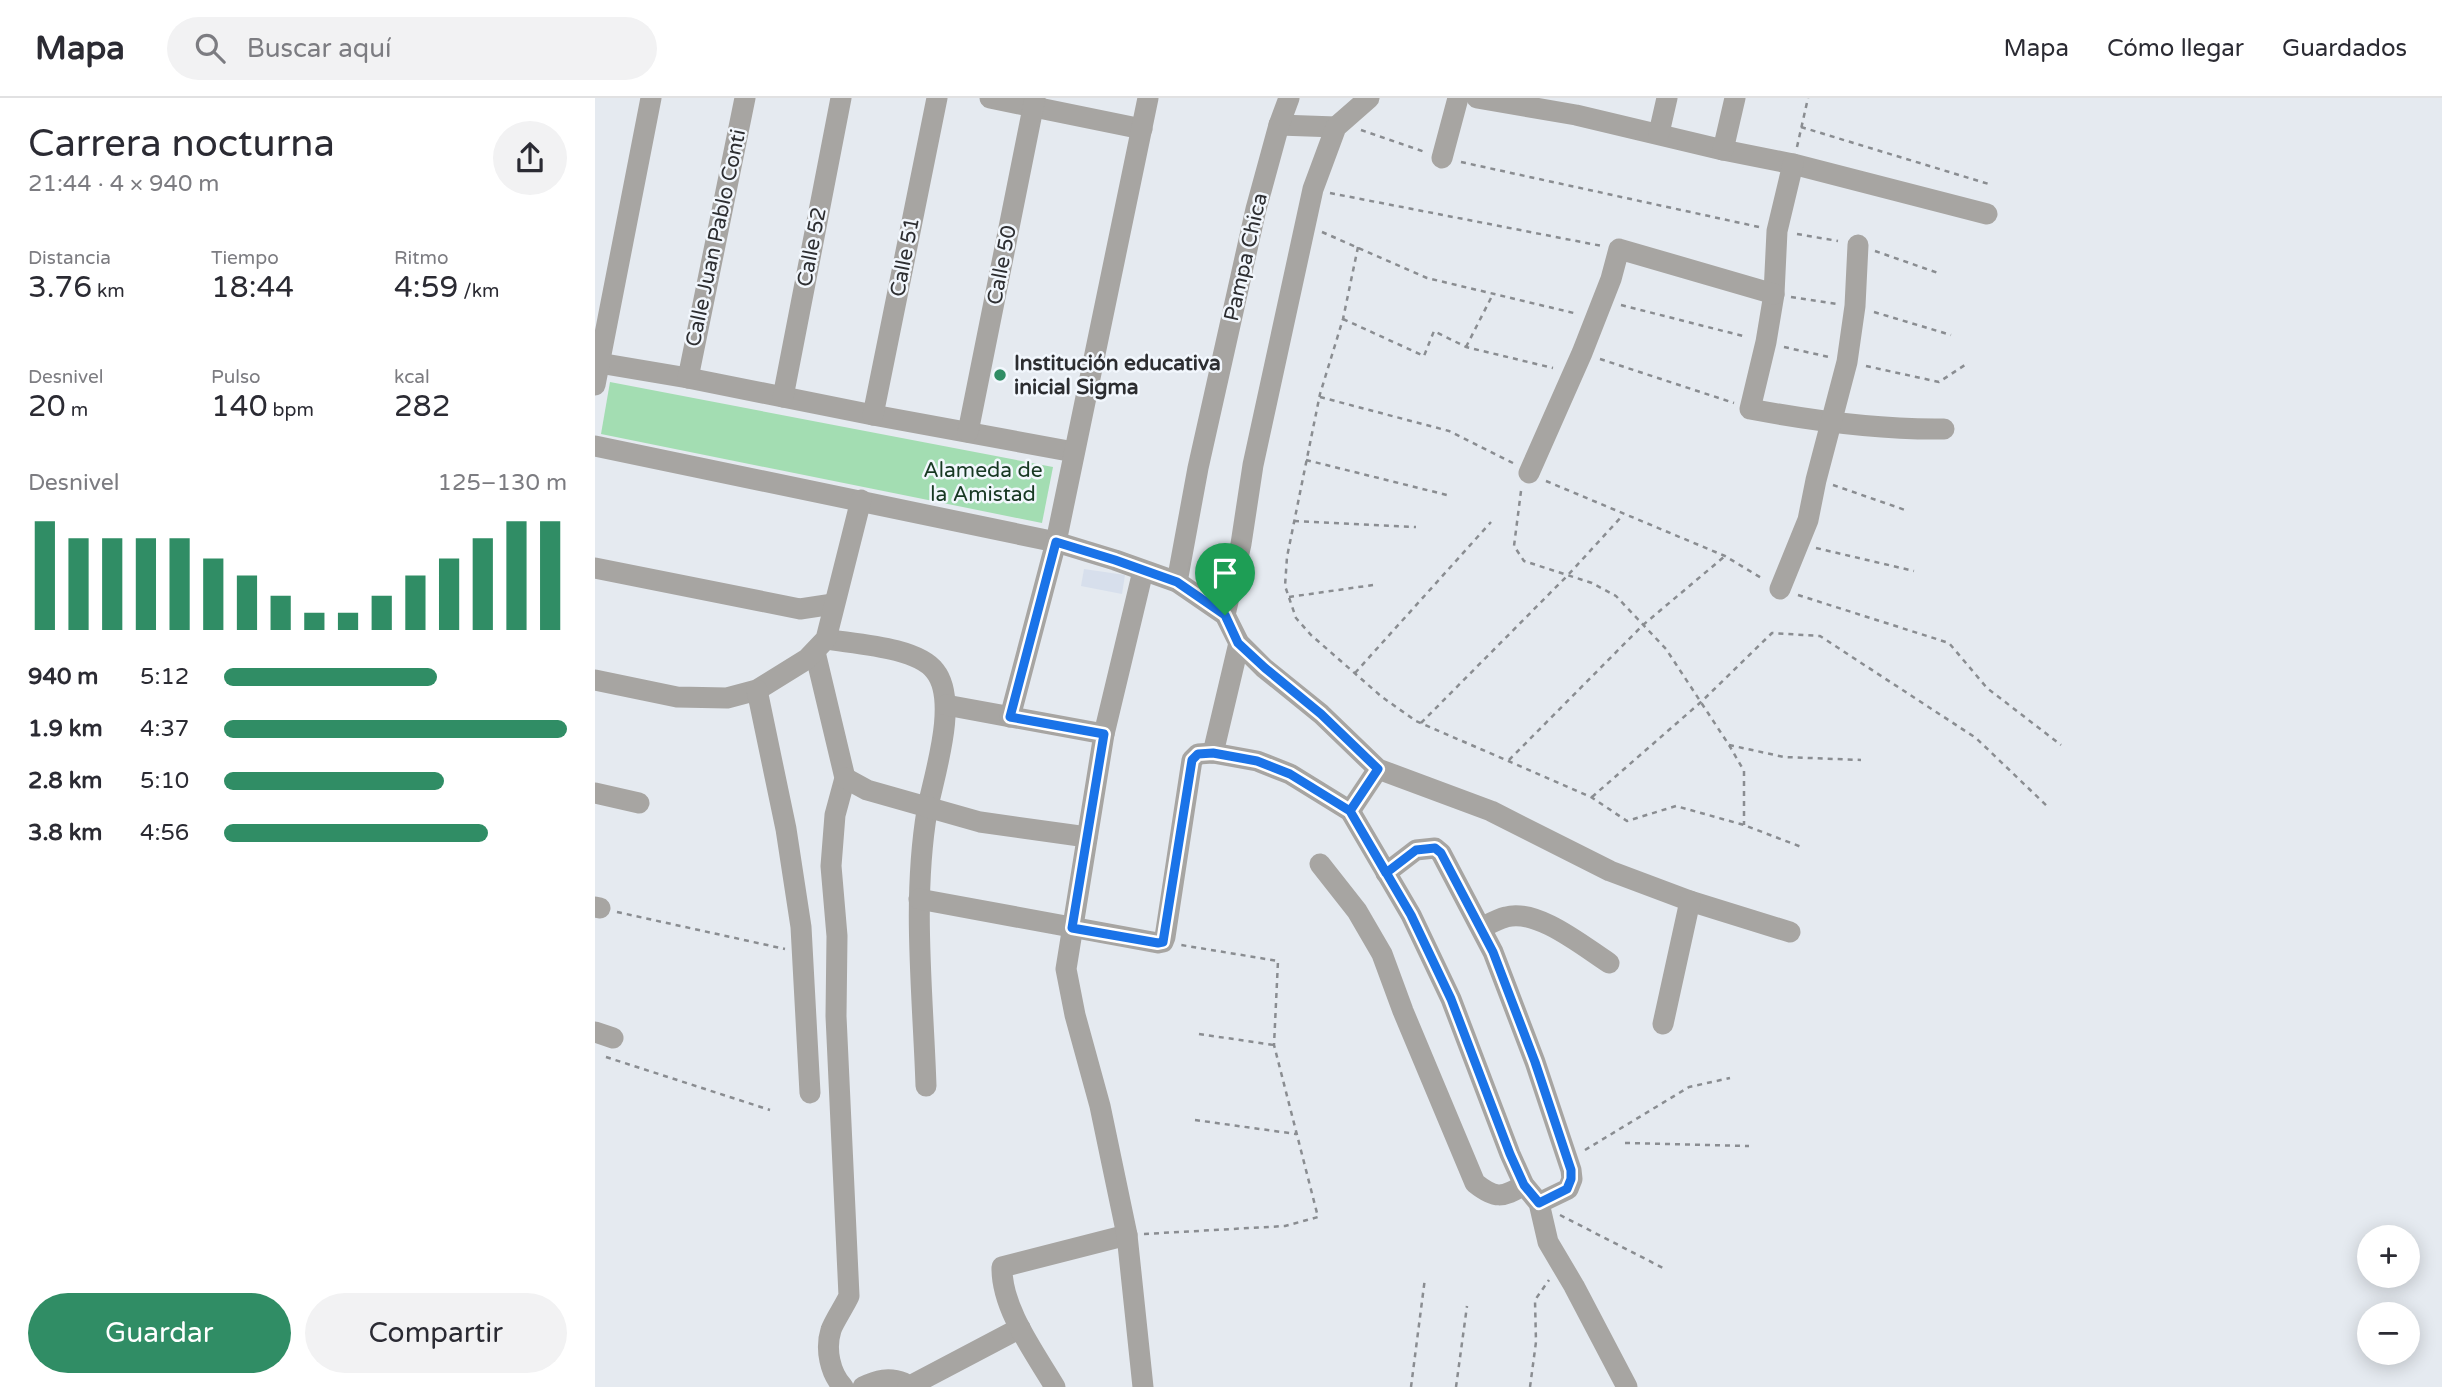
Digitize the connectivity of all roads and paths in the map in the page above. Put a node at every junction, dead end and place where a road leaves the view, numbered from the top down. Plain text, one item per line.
1 (651, 98) edge
2 (745, 98) edge
3 (841, 98) edge
4 (937, 98) edge
5 (990, 98) edge
6 (1148, 98) edge
7 (1289, 98) edge
8 (1369, 98) edge
9 (1458, 98) edge
10 (1477, 98) edge
11 (1667, 98) edge
12 (1735, 98) edge
13 (1808, 98) edge
14 (1034, 102) edge
15 (1279, 125) junction
16 (1339, 125) junction
17 (1801, 127) junction
18 (1142, 129) junction
19 (1659, 133) junction
20 (1723, 150) junction
21 (1442, 158) junction
22 (1794, 164) junction
23 (1993, 185) dead end
24 (1313, 189) junction
25 (1987, 214) dead end
26 (1304, 225) junction
27 (1777, 231) junction
28 (1858, 244) dead end
29 (1358, 247) junction
30 (1619, 249) junction
31 (1493, 293) junction
32 (1774, 294) junction
33 (1598, 309) junction
34 (1343, 319) junction
35 (1766, 342) junction
36 (1466, 347) junction
37 (1847, 362) junction
38 (599, 363) junction
39 (1578, 363) junction
40 (1968, 363) dead end
41 (688, 378) junction
42 (595, 386) edge
43 (783, 397) junction
44 (1319, 397) junction
45 (1750, 409) junction
46 (873, 415) junction
47 (1832, 422) junction
48 (1944, 429) dead end
49 (968, 432) junction
50 (595, 446) edge
51 (1073, 452) junction
52 (1307, 460) junction
53 (1526, 471) junction
54 (1816, 480) junction
55 (1451, 496) dead end
56 (861, 500) junction
57 (1907, 512) dead end
58 (1623, 515) junction
59 (1294, 521) junction
60 (1491, 522) dead end
61 (1416, 527) dead end
62 (1056, 542) junction
63 (1799, 544) junction
64 (1725, 556) junction
65 (595, 568) edge
66 (1143, 571) junction
67 (1914, 571) dead end
68 (1568, 575) junction
69 (1177, 582) junction
70 (1373, 585) dead end
71 (1780, 590) junction
72 (1289, 597) junction
73 (833, 604) junction
74 (1225, 615) junction
75 (1643, 625) junction
76 (1238, 643) junction
77 (820, 645) junction
78 (1355, 673) junction
79 (595, 680) edge
80 (757, 690) junction
81 (1701, 702) junction
82 (946, 705) junction
83 (1010, 717) junction
84 (1422, 723) junction
85 (1104, 734) junction
86 (1729, 745) junction
87 (2061, 745) dead end
88 (1213, 753) junction
89 (1509, 760) junction
90 (1861, 760) dead end
91 (1378, 769) junction
92 (845, 778) junction
93 (595, 793) edge
94 (1591, 797) junction
95 (639, 803) dead end
96 (928, 806) junction
97 (2048, 807) dead end
98 (1350, 811) junction
99 (1744, 825) junction
100 (1087, 838) junction
101 (1804, 848) dead end
102 (1320, 864) dead end
103 (1386, 873) junction
104 (919, 899) junction
105 (1690, 901) junction
106 (598, 908) edge
107 (1072, 928) junction
108 (1481, 928) junction
109 (1790, 932) dead end
110 (1163, 942) junction
111 (803, 953) junction
112 (1609, 963) dead end
113 (1663, 1024) dead end
114 (1199, 1034) dead end
115 (605, 1042) edge
116 (1274, 1045) junction
117 (1730, 1078) dead end
118 (926, 1086) dead end
119 (810, 1093) dead end
120 (770, 1110) dead end
121 (1195, 1120) dead end
122 (1297, 1134) junction
123 (1625, 1143) dead end
124 (1749, 1146) dead end
125 (1568, 1160) junction
126 (1524, 1185) junction
127 (1539, 1203) junction
128 (1127, 1235) junction
129 (1560, 1262) junction
130 (1665, 1269) dead end
131 (1425, 1278) dead end
132 (1467, 1306) dead end
133 (1020, 1328) junction
134 (843, 1387) edge
135 (863, 1387) edge
136 (907, 1387) edge
137 (1055, 1387) edge
138 (1143, 1387) edge
139 (1411, 1387) edge
140 (1456, 1387) edge
141 (1529, 1387) edge
142 (1627, 1387) edge

1 - 38 street
2 - 41 street, Calle Juan Pablo Conti
3 - 43 street, Calle 52
4 - 46 street, Calle 51
5 - 14 street
6 - 18 street
7 - 15 street, Pampa Chica
8 - 16 street
9 - 21 street
10 - 19 street
11 - 19 street
12 - 20 street
13 - 17 path
14 - 18 street
14 - 49 street, Calle 50
15 - 16 street
15 - 69 street, Pampa Chica
16 - 21 path
16 - 24 street
17 - 22 path
17 - 23 path
18 - 51 street
19 - 20 street
20 - 22 street
21 - 27 path
22 - 25 street
22 - 27 street
24 - 26 street
24 - 30 path
26 - 29 path
26 - 74 street
27 - 32 street
28 - 37 street
29 - 31 path
29 - 34 path
30 - 32 street
30 - 33 street
31 - 33 path
31 - 36 path
32 - 35 street
33 - 35 path
33 - 39 street
34 - 36 path
34 - 44 path
35 - 37 path
35 - 45 street
36 - 39 path
37 - 40 path
37 - 47 street
38 - 41 street
38 - 42 street
39 - 45 path
39 - 53 street
41 - 43 street
43 - 46 street
44 - 52 path
44 - 53 path
45 - 47 street
46 - 49 street
47 - 48 street
47 - 54 street
49 - 51 street
50 - 56 street
51 - 62 street
52 - 55 path
52 - 59 path
53 - 58 path
53 - 68 path
54 - 57 path
54 - 63 street
56 - 62 street
56 - 73 street
58 - 64 path
58 - 68 path
59 - 61 path
59 - 72 path
60 - 78 path
62 - 66 street
62 - 83 street
63 - 67 path
63 - 71 street
64 - 71 path
64 - 75 path
65 - 73 street
66 - 69 street
66 - 85 street
68 - 75 path
68 - 84 path
69 - 74 street
70 - 72 path
71 - 87 path
72 - 78 path
73 - 77 street
74 - 76 street
75 - 81 path
75 - 89 path
76 - 88 street
76 - 91 street
77 - 80 street
77 - 82 street
77 - 92 street
78 - 84 path
79 - 80 street
80 - 111 street
81 - 86 path
81 - 94 path
81 - 97 path
82 - 83 street
82 - 96 street
83 - 85 street
84 - 89 path
85 - 100 street
86 - 90 path
86 - 99 path
88 - 98 street
88 - 110 street
89 - 94 path
91 - 98 street
91 - 105 street
92 - 96 street
92 - 134 street
93 - 95 street
94 - 99 path
96 - 100 street
96 - 104 street
98 - 103 street
99 - 101 path
100 - 107 street
102 - 126 street
103 - 108 street
103 - 126 street
104 - 107 street
104 - 118 street
105 - 109 street
105 - 113 street
106 - 111 path
107 - 110 street
107 - 128 street
108 - 112 street
108 - 125 street
110 - 116 path
111 - 119 street
114 - 116 path
115 - 120 path
116 - 122 path
117 - 125 path
121 - 122 path
122 - 128 path
123 - 124 path
125 - 127 street
126 - 127 street
127 - 129 street
127 - 130 path
128 - 133 street
128 - 138 street
129 - 141 path
129 - 142 street
131 - 139 path
132 - 140 path
133 - 136 street
133 - 137 street
135 - 136 street

